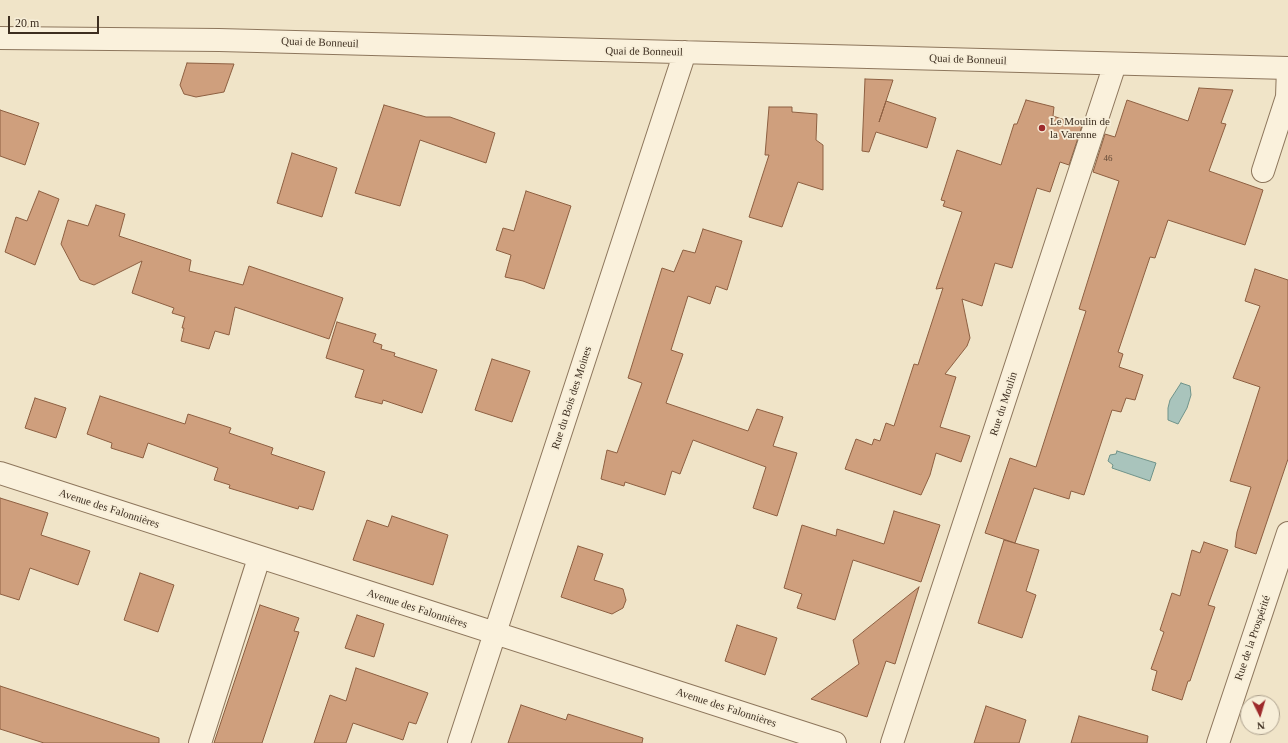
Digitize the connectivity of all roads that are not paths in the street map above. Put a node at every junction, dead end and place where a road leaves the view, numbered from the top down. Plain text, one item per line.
1 (0, 38) edge
2 (685, 52) junction
3 (1115, 64) junction
4 (1288, 68) edge
5 (1263, 171) dead end
6 (0, 474) edge
7 (1288, 533) edge
8 (259, 558) junction
9 (495, 634) junction
10 (200, 743) edge
11 (459, 743) edge
12 (835, 743) edge
13 (892, 743) edge
14 (1218, 743) edge

1 - 2 street, Quai de Bonneuil
2 - 3 street, Quai de Bonneuil
2 - 9 street, Rue du Bois des Moines
3 - 4 street, Quai de Bonneuil
3 - 13 street, Rue du Moulin
4 - 5 street
6 - 8 street, Avenue des Falonnières
7 - 14 street, Rue de la Prospérité
8 - 9 street, Avenue des Falonnières
8 - 10 street
9 - 11 street, Rue du Bois des Moines
9 - 12 street, Avenue des Falonnières

